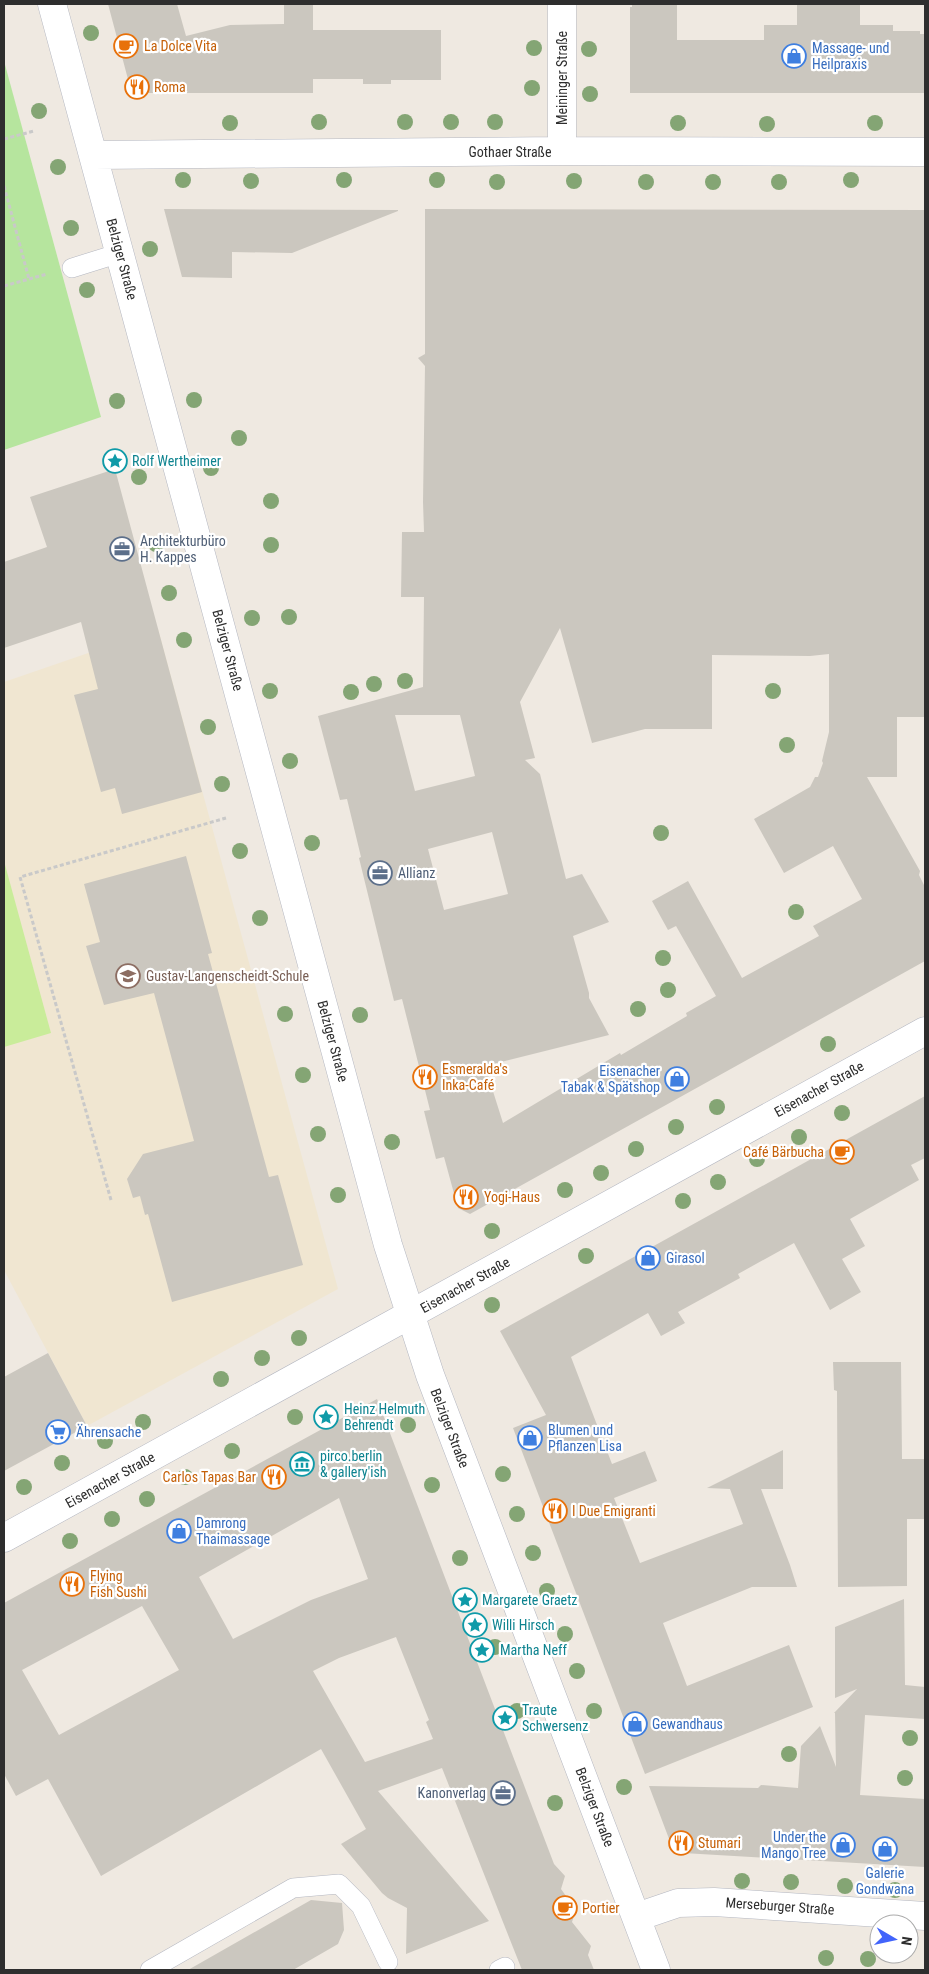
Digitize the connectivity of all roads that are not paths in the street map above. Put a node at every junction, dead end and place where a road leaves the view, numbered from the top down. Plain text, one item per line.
1 (52, 4) edge
2 (562, 4) edge
3 (562, 151) junction
4 (925, 152) edge
5 (94, 155) junction
6 (120, 253) junction
7 (72, 268) road end
8 (925, 1031) edge
9 (410, 1315) junction
10 (4, 1538) edge
11 (925, 1916) edge
12 (637, 1917) junction
13 (388, 1962) dead end
14 (150, 1970) edge
15 (656, 1970) edge

1 - 5 street, Belziger Straße
2 - 3 street, Meininger Straße
3 - 4 street, Gothaer Straße
3 - 5 street, Gothaer Straße
5 - 6 street, Belziger Straße
6 - 7 lane
6 - 9 street, Belziger Straße
8 - 9 street, Eisenacher Straße
9 - 10 street, Eisenacher Straße
9 - 12 street, Belziger Straße
11 - 12 street, Merseburger Straße
12 - 15 street, Belziger Straße
13 - 14 lane

